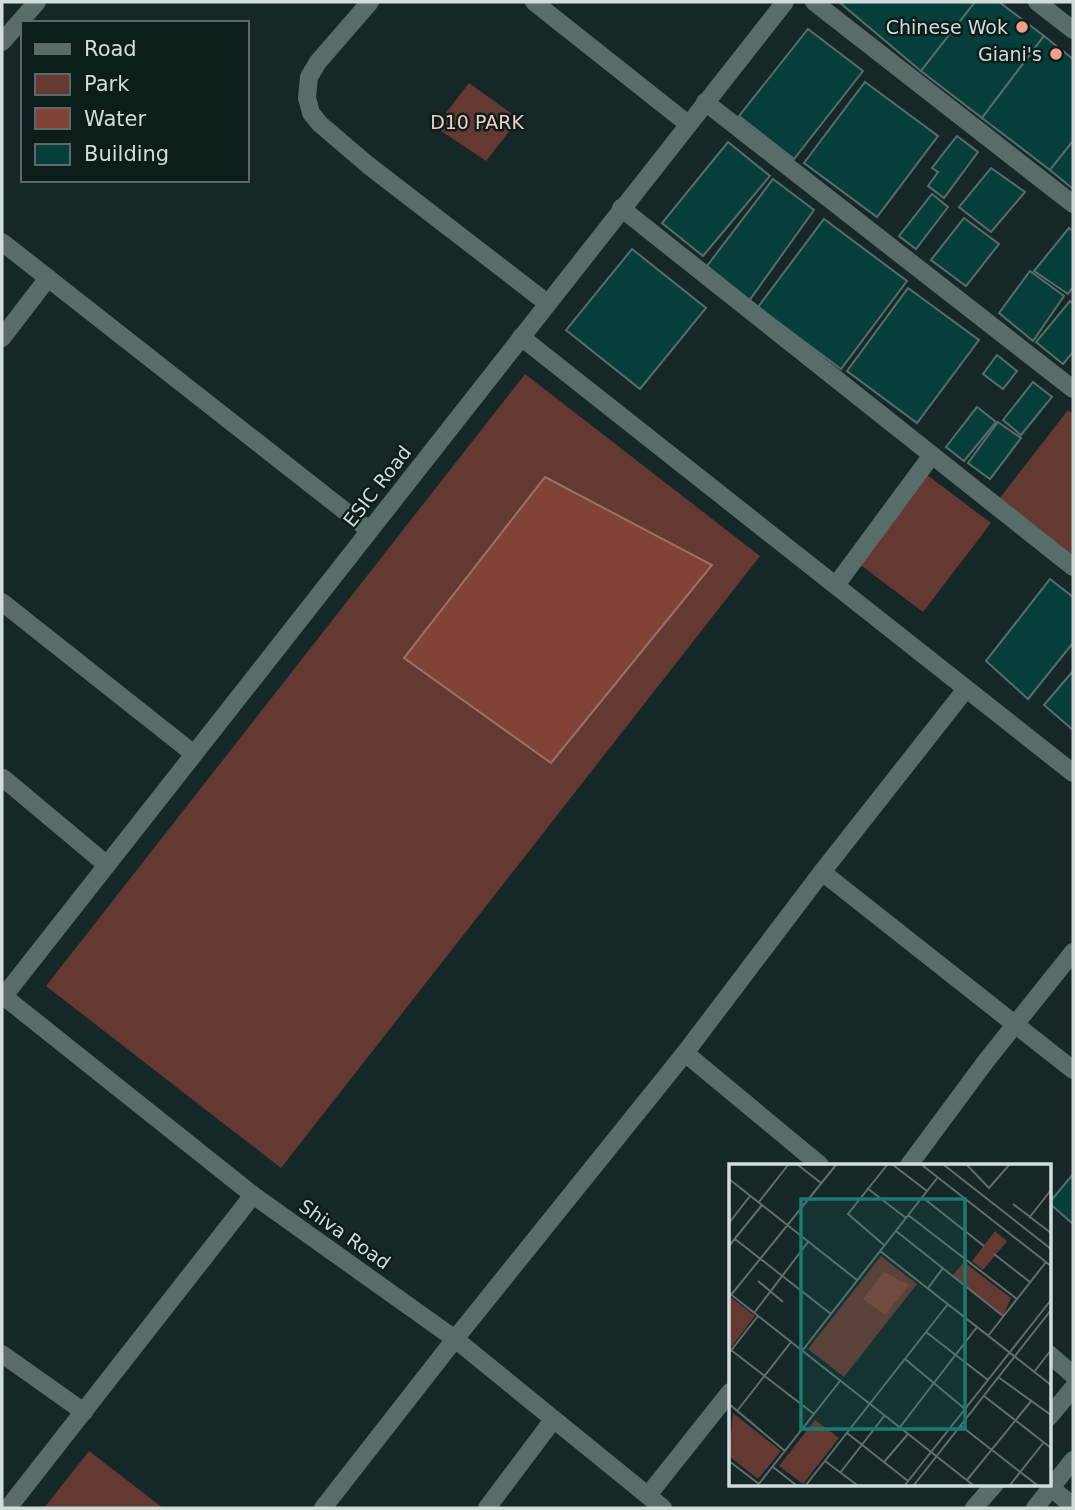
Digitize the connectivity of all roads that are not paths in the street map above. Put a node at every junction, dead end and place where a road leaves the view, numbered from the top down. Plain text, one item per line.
1 (37, 2) edge
2 (370, 2) edge
3 (534, 2) edge
4 (785, 2) edge
5 (814, 2) edge
6 (1037, 2) edge
7 (1073, 30) edge
8 (2, 42) edge
9 (705, 102) junction
10 (688, 124) junction
11 (1073, 204) edge
12 (621, 208) junction
13 (2, 242) edge
14 (48, 278) junction
15 (547, 303) junction
16 (521, 337) junction
17 (2, 338) edge
18 (1073, 389) edge
19 (932, 454) junction
20 (369, 530) junction
21 (1073, 567) edge
22 (836, 586) junction
23 (2, 602) edge
24 (966, 689) junction
25 (194, 754) junction
26 (1073, 773) edge
27 (3, 778) edge
28 (107, 865) junction
29 (822, 872) junction
30 (1073, 952) edge
31 (3, 995) edge
32 (1016, 1025) junction
33 (685, 1053) junction
34 (1073, 1070) edge
35 (819, 1164) edge
36 (910, 1164) edge
37 (253, 1195) junction
38 (455, 1339) junction
39 (2, 1354) edge
40 (1050, 1355) edge
41 (1073, 1375) edge
42 (1073, 1388) edge
43 (729, 1393) edge
44 (84, 1412) junction
45 (1050, 1417) edge
46 (554, 1420) junction
47 (1073, 1460) edge
48 (993, 1486) edge
49 (1051, 1488) junction
50 (649, 1494) junction
51 (1073, 1506) edge
52 (8, 1508) edge
53 (323, 1508) edge
54 (487, 1508) edge
55 (663, 1508) edge
56 (974, 1508) edge
57 (1035, 1508) edge

1 - 8 street
2 - 15 street
3 - 10 street
4 - 9 street, ESIC Road
5 - 11 street
6 - 7 street
9 - 10 street, ESIC Road
9 - 18 street
10 - 12 street, ESIC Road
12 - 15 street, ESIC Road
12 - 19 street
13 - 14 street
14 - 17 street
14 - 20 street
15 - 16 street, ESIC Road
16 - 20 street, ESIC Road
16 - 22 street
19 - 21 street
19 - 22 street
20 - 25 street, ESIC Road
22 - 24 street
23 - 25 street
24 - 26 street
24 - 29 street
25 - 28 street, ESIC Road
27 - 28 street
28 - 31 street, ESIC Road
29 - 32 street
29 - 33 street
30 - 32 street
31 - 37 street, Shiva Road
32 - 34 street
32 - 36 street
33 - 35 street
33 - 38 street
37 - 38 street, Shiva Road
37 - 44 street
38 - 46 street, Shiva Road
38 - 53 street
39 - 44 street
40 - 41 street
42 - 45 street
43 - 50 street
44 - 52 street
46 - 50 street, Shiva Road
46 - 54 street
47 - 49 street
48 - 56 street
49 - 51 street
49 - 57 street
50 - 55 street, Shiva Road

